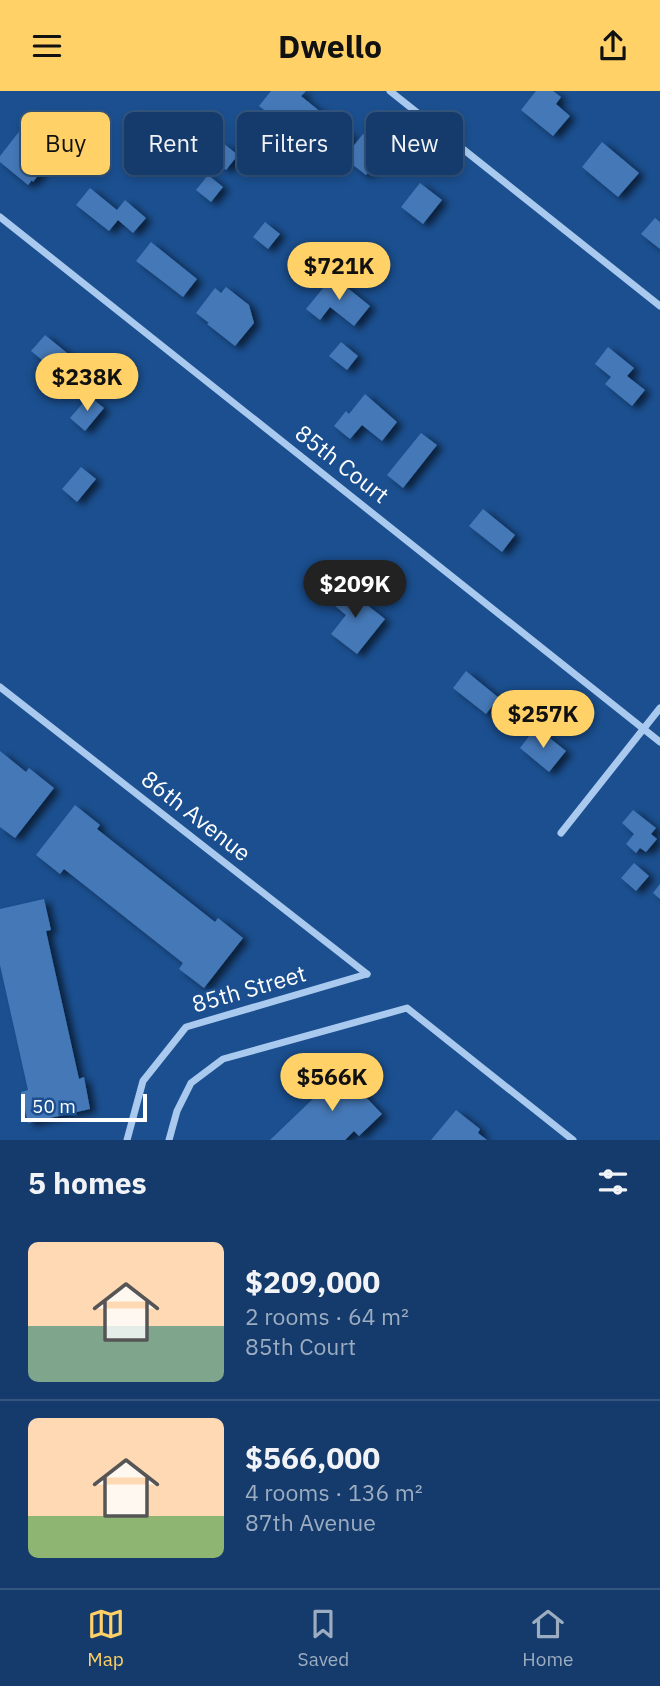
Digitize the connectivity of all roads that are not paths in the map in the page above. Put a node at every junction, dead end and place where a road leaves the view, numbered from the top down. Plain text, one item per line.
1 (390, 91) edge
2 (0, 217) edge
3 (660, 306) edge
4 (0, 687) edge
5 (660, 708) edge
6 (643, 728) junction
7 (660, 741) edge
8 (561, 832) dead end
9 (367, 974) joint
10 (127, 1140) edge
11 (169, 1140) edge
12 (573, 1140) edge

1 - 3 street
2 - 6 street, 85th Court
4 - 9 street, 86th Avenue
5 - 6 street
6 - 7 street, 85th Court
6 - 8 street
9 - 10 street, 85th Street
11 - 12 street

